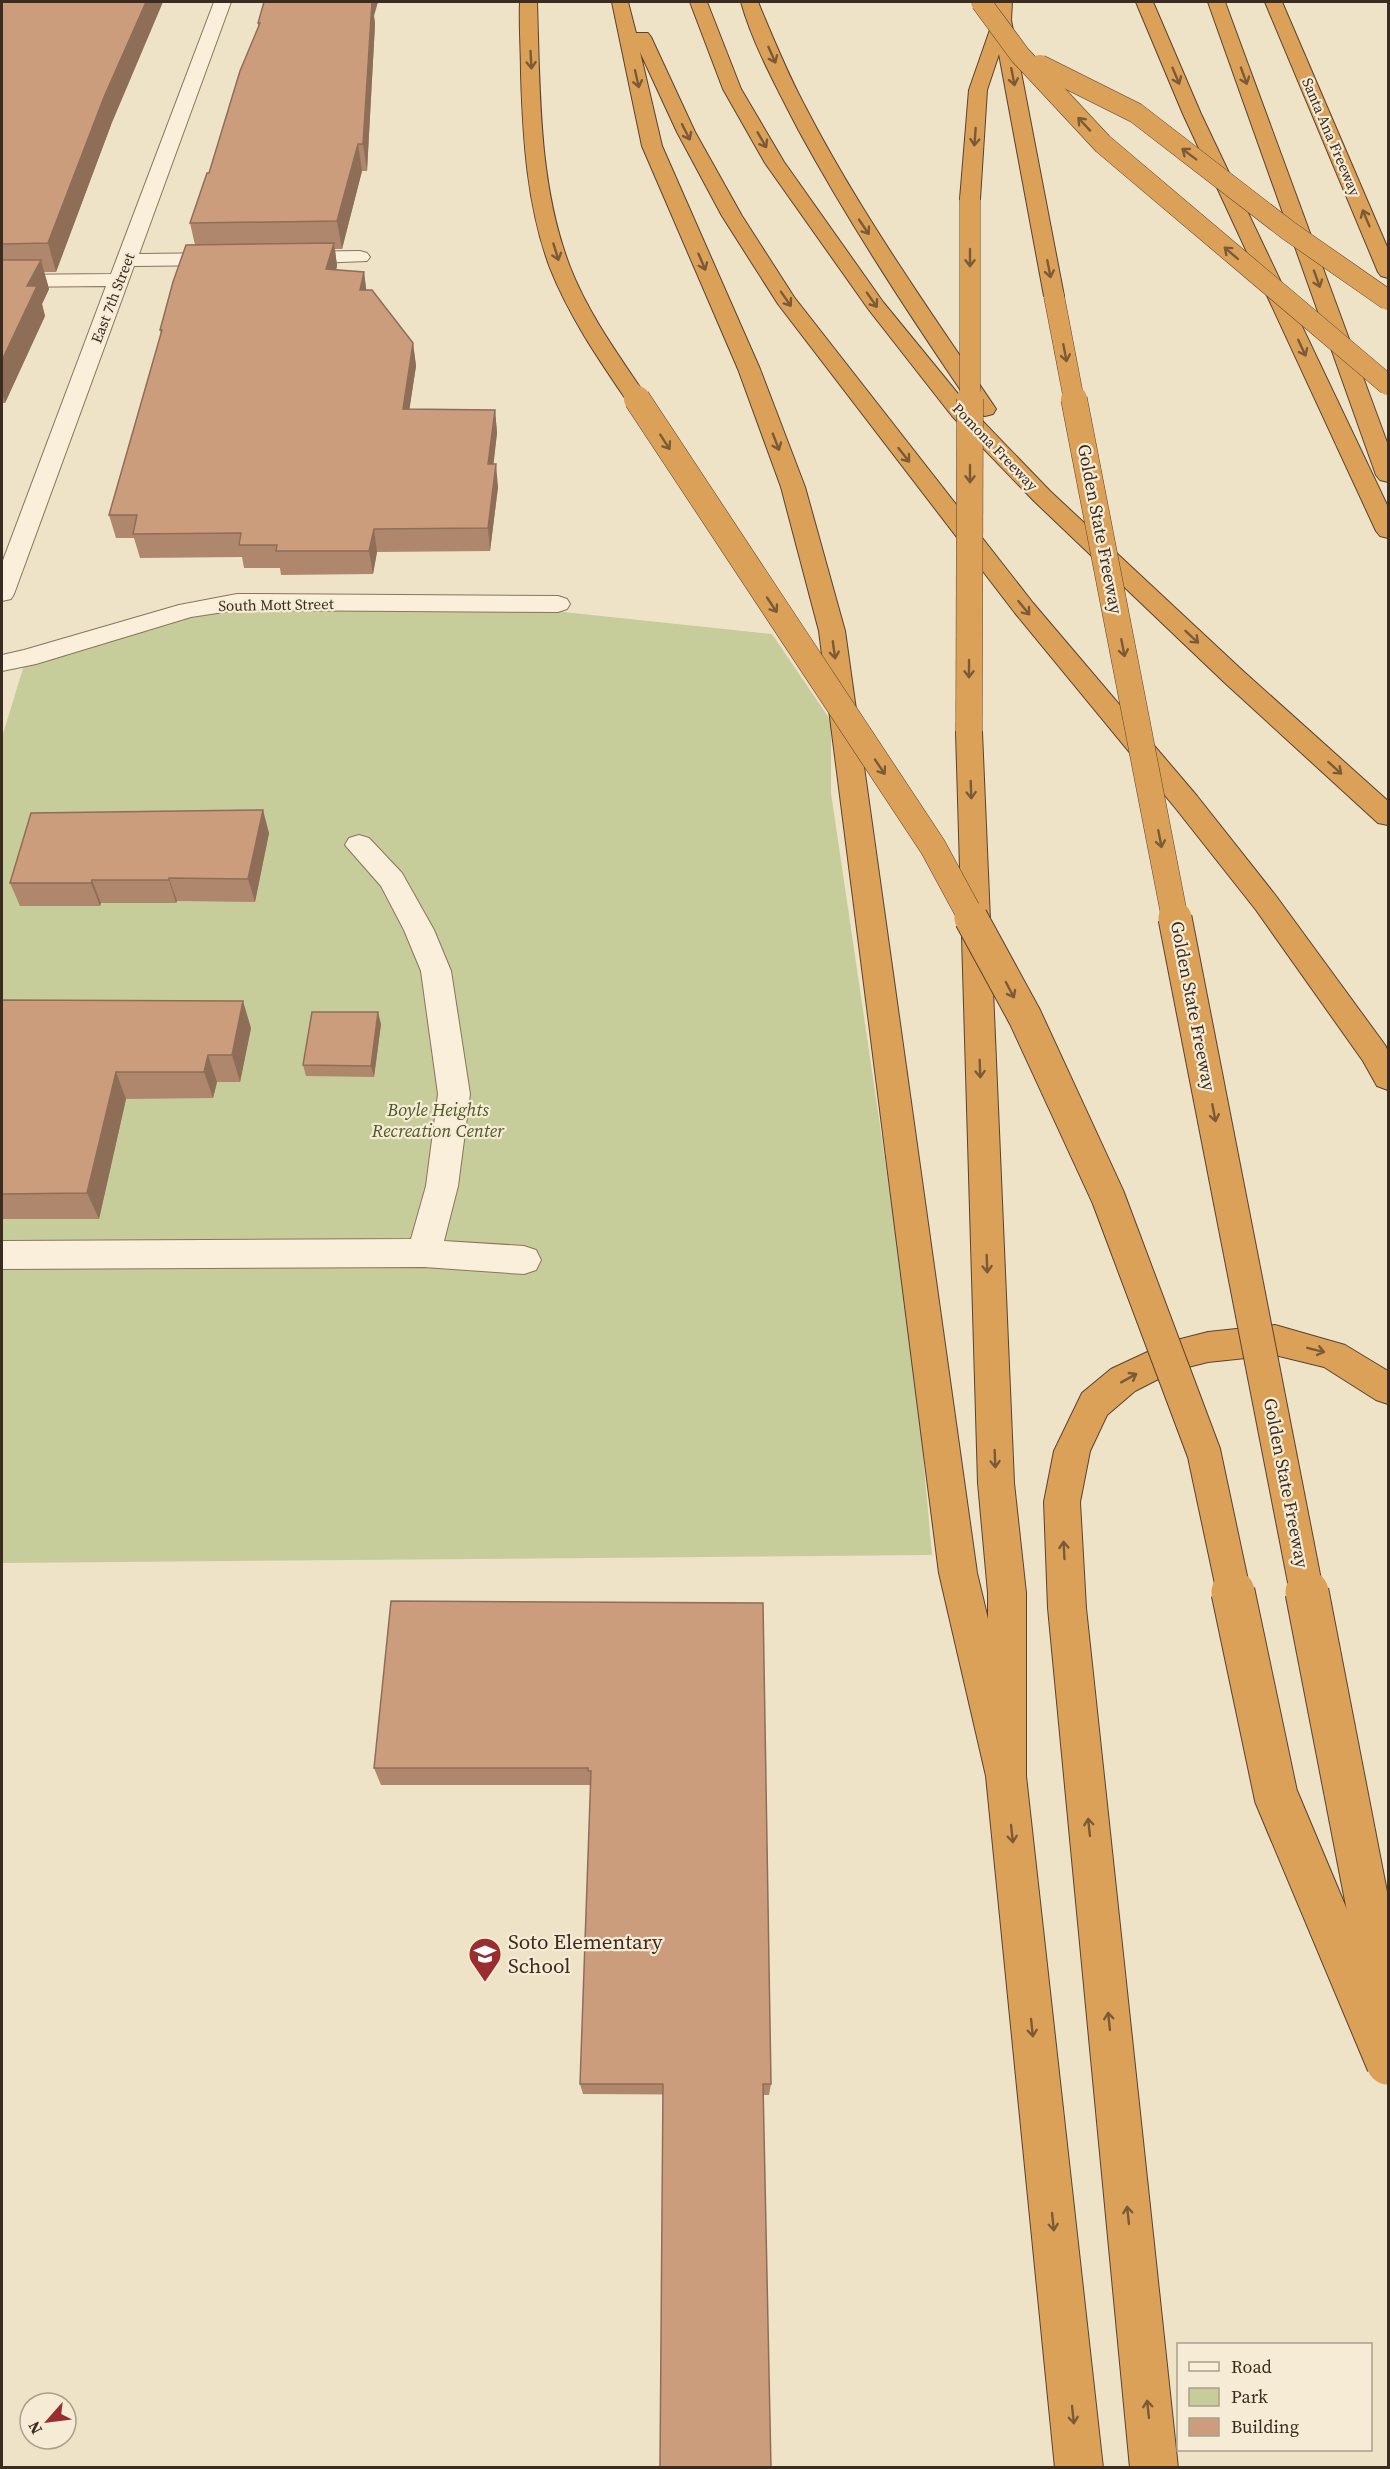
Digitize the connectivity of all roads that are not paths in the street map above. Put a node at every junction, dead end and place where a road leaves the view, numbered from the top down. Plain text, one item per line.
1 (222, 2) edge
2 (528, 2) edge
3 (620, 2) edge
4 (629, 2) edge
5 (698, 2) edge
6 (749, 2) edge
7 (981, 2) edge
8 (1144, 2) edge
9 (1216, 2) edge
10 (1273, 2) edge
11 (1002, 11) edge
12 (1020, 55) junction
13 (360, 257) dead end
14 (267, 258) edge
15 (244, 259) edge
16 (127, 260) junction
17 (1389, 272) edge
18 (2, 280) edge
19 (119, 280) junction
20 (1389, 300) edge
21 (1389, 385) edge
22 (1389, 475) edge
23 (1042, 496) junction
24 (1389, 531) edge
25 (2, 594) edge
26 (558, 604) dead end
27 (2, 663) edge
28 (1389, 816) edge
29 (359, 845) dead end
30 (1389, 1078) edge
31 (424, 1253) junction
32 (2, 1256) edge
33 (524, 1260) dead end
34 (1389, 1389) edge
35 (1006, 1776) junction
36 (1389, 2010) edge
37 (1389, 2062) edge
38 (1078, 2468) edge
39 (1154, 2468) edge

1 - 16 street, East 7th Street
2 -> 37 highway, bridge
3 -> 35 highway
4 -> 30 highway
5 -> 23 highway, Pomona Freeway
6 -> 23 highway
7 - 12 highway, bridge
8 -> 24 highway
9 -> 22 highway
17 -> 10 highway, Santa Ana Freeway
11 -> 35 highway, bridge
11 -> 36 highway, Golden State Freeway, bridge
20 -> 12 highway, bridge
21 -> 12 highway, bridge
13 - 14 street
15 - 16 street
16 - 19 street, East 7th Street
18 - 19 street
19 - 25 street, East 7th Street
23 -> 28 highway, Pomona Freeway
26 - 27 street, South Mott Street
29 - 31 street
31 - 32 street
31 - 33 street
39 -> 34 highway
35 -> 38 highway

